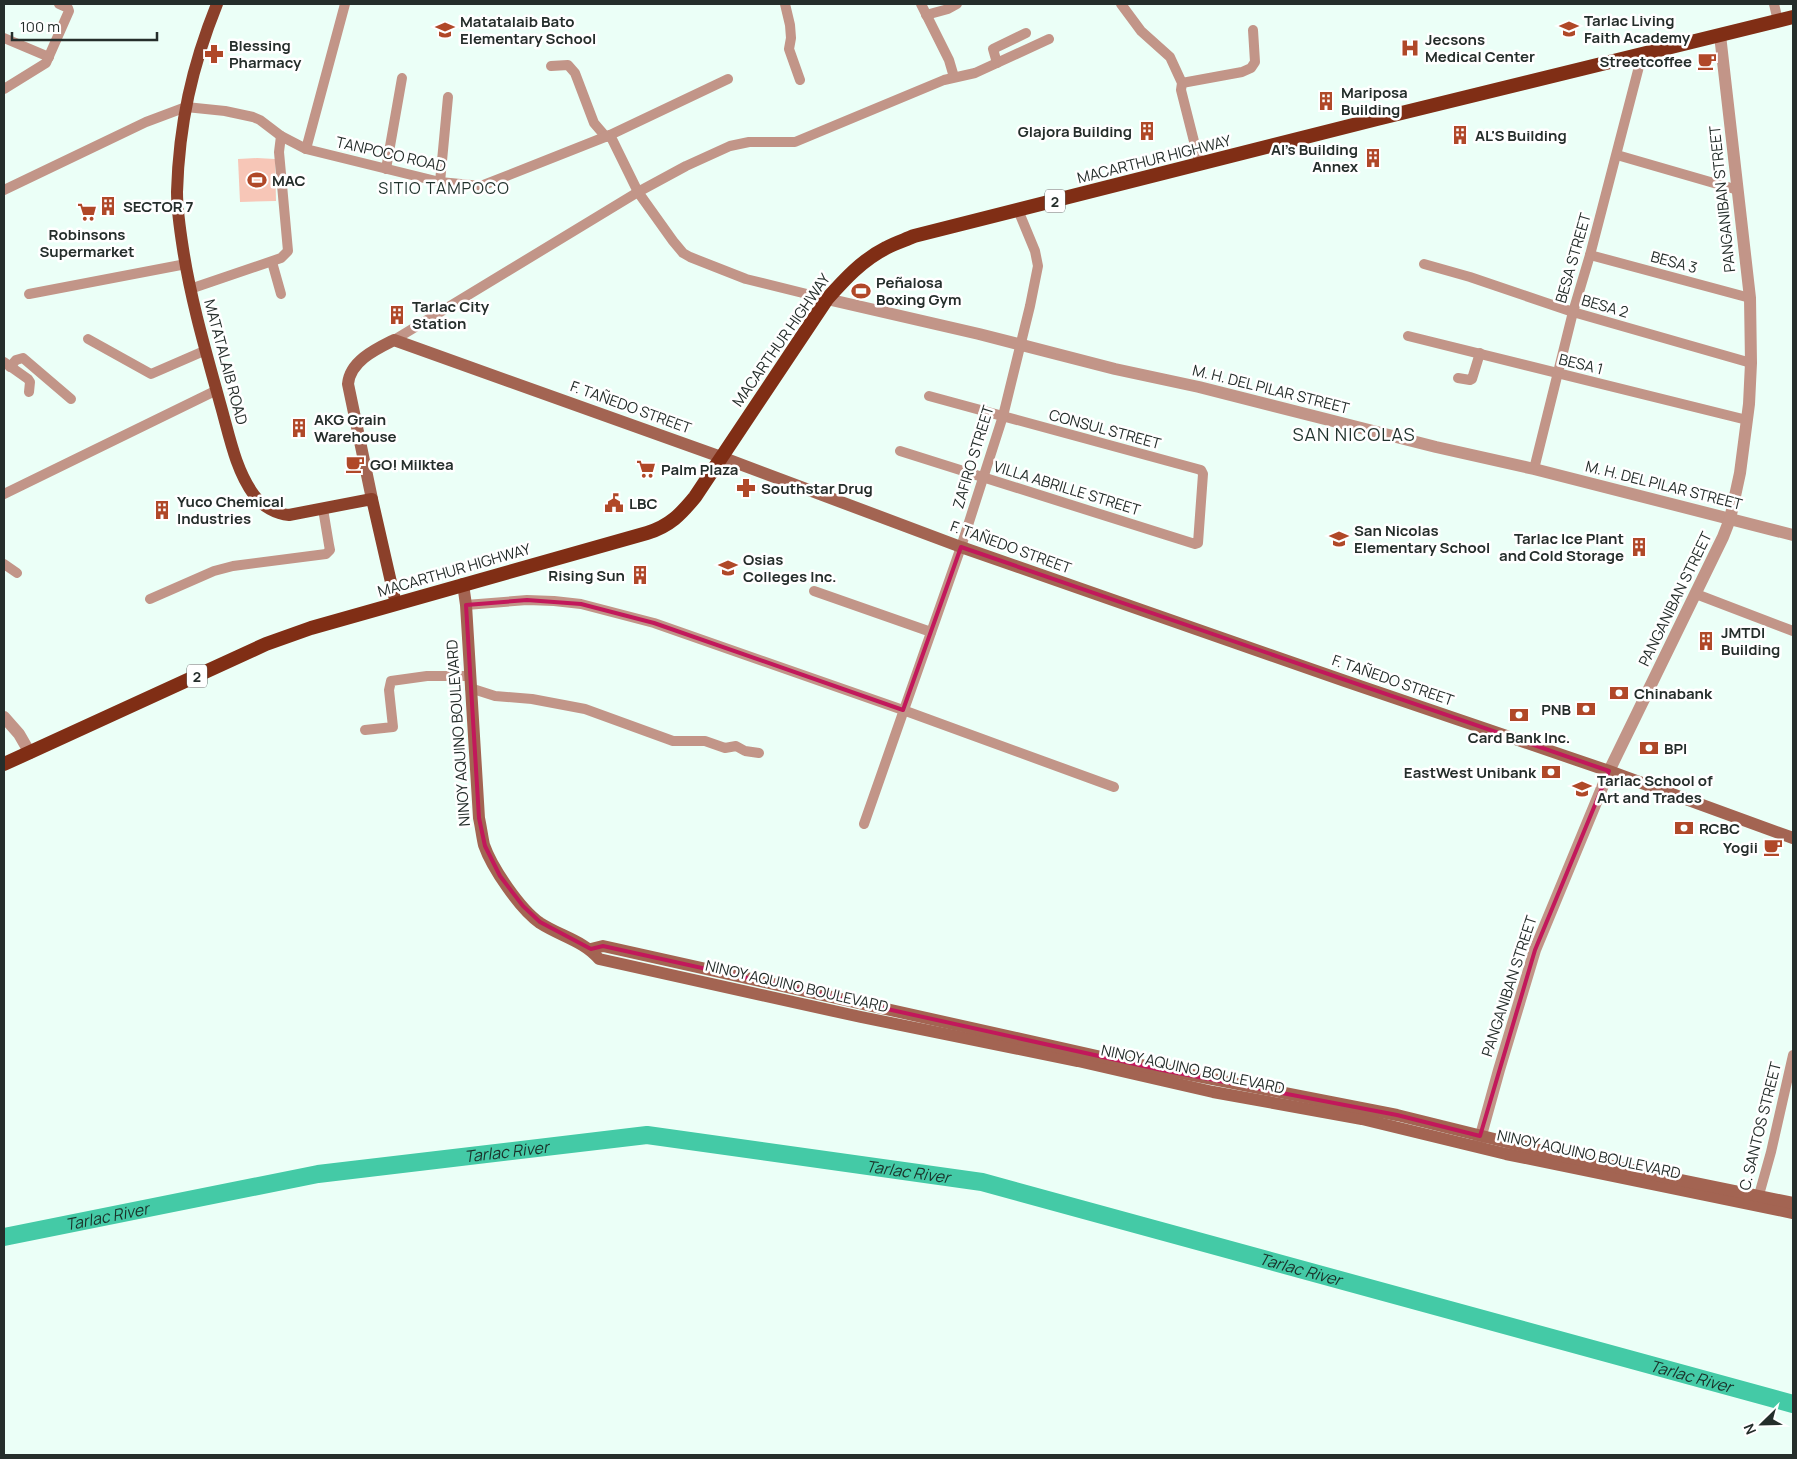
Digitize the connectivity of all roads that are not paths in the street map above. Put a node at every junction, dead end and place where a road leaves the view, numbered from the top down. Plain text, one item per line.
1 (59, 4) edge
2 (216, 4) edge
3 (345, 4) edge
4 (785, 4) edge
5 (921, 4) edge
6 (957, 4) edge
7 (1121, 4) edge
8 (1774, 4) edge
9 (926, 15) junction
10 (1793, 17) edge
11 (1778, 21) junction
12 (1253, 30) dead end
13 (1026, 33) dead end
14 (1720, 35) junction
15 (4, 38) edge
16 (1049, 39) dead end
17 (1642, 55) junction
18 (49, 57) junction
19 (997, 63) junction
20 (552, 66) dead end
21 (954, 77) junction
22 (402, 78) dead end
23 (728, 79) dead end
24 (800, 80) dead end
25 (1182, 83) junction
26 (4, 89) edge
27 (448, 96) dead end
28 (186, 106) junction
29 (282, 136) junction
30 (608, 136) junction
31 (306, 149) junction
32 (1617, 155) junction
33 (1200, 165) junction
34 (386, 169) junction
35 (440, 182) junction
36 (4, 190) edge
37 (1738, 190) junction
38 (638, 192) junction
39 (1018, 210) junction
40 (1590, 255) junction
41 (272, 262) junction
42 (186, 264) junction
43 (1424, 264) dead end
44 (190, 289) junction
45 (29, 294) dead end
46 (281, 294) dead end
47 (1750, 298) junction
48 (827, 299) junction
49 (1573, 312) junction
50 (1408, 336) dead end
51 (88, 339) dead end
52 (394, 340) junction
53 (1020, 345) junction
54 (204, 351) junction
55 (1480, 353) junction
56 (1750, 363) junction
57 (7, 364) edge
58 (1558, 374) junction
59 (1458, 378) dead end
60 (217, 390) junction
61 (29, 392) dead end
62 (929, 396) dead end
63 (71, 400) dead end
64 (1003, 416) junction
65 (1747, 420) junction
66 (900, 451) dead end
67 (721, 457) junction
68 (1534, 469) junction
69 (983, 478) junction
70 (4, 494) edge
71 (372, 498) junction
72 (323, 509) junction
73 (1730, 519) junction
74 (1793, 535) edge
75 (1197, 544) joint
76 (961, 547) junction
77 (4, 564) edge
78 (17, 573) dead end
79 (463, 584) junction
80 (814, 591) dead end
81 (1696, 594) junction
82 (150, 599) dead end
83 (396, 604) junction
84 (466, 605) junction
85 (1793, 631) edge
86 (931, 632) junction
87 (470, 682) junction
88 (903, 710) junction
89 (4, 717) edge
90 (365, 730) dead end
91 (30, 753) junction
92 (759, 753) dead end
93 (4, 764) edge
94 (1609, 771) junction
95 (1114, 787) dead end
96 (864, 824) dead end
97 (1793, 838) edge
98 (1793, 1055) edge
99 (1479, 1142) junction
100 (1757, 1200) junction
101 (1793, 1202) edge
102 (1793, 1213) edge

1 - 18 street
2 - 28 main road, MATATALAIB ROAD
3 - 31 street
4 - 24 street
5 - 9 street
6 - 9 street
7 - 25 street
8 - 11 street
9 - 21 street
10 - 11 highway, MACARTHUR HIGHWAY / 2
11 - 14 highway, MACARTHUR HIGHWAY / 2
12 - 25 street
13 - 19 street
14 - 17 highway, MACARTHUR HIGHWAY / 2
14 - 37 street, PANGANIBAN STREET
15 - 18 street
16 - 19 street
17 - 32 street, BESA STREET
17 - 33 highway, MACARTHUR HIGHWAY / 2
18 - 26 street
19 - 21 street
20 - 30 street
21 - 38 street
22 - 34 street
23 - 30 street, TANPOCO ROAD
25 - 33 street
27 - 35 street
28 - 29 street, TANPOCO ROAD
28 - 36 street
28 - 42 main road, MATATALAIB ROAD
29 - 31 street, TANPOCO ROAD
29 - 41 street
30 - 35 street, TANPOCO ROAD
30 - 38 street
31 - 34 street, TANPOCO ROAD
32 - 37 street
32 - 40 street, BESA STREET
33 - 39 highway, MACARTHUR HIGHWAY / 2
34 - 35 street, TANPOCO ROAD
37 - 47 street, PANGANIBAN STREET
38 - 48 street
38 - 52 street
39 - 48 highway, MACARTHUR HIGHWAY / 2
39 - 53 street, ZAFIRO STREET
40 - 47 street, BESA 3
40 - 49 street, BESA STREET
41 - 44 street
41 - 46 street
42 - 44 main road, MATATALAIB ROAD
42 - 45 street
43 - 49 street, BESA 2
44 - 54 main road, MATATALAIB ROAD
47 - 56 street, PANGANIBAN STREET
48 - 53 street, M. H. DEL PILAR STREET
48 - 67 highway, MACARTHUR HIGHWAY / 2
49 - 56 street, BESA 2
49 - 58 street, BESA STREET
50 - 55 street, BESA 1
51 - 54 street
52 - 67 main road, F. TAÑEDO STREET
52 - 71 main road
53 - 64 street, ZAFIRO STREET
53 - 68 street, M. H. DEL PILAR STREET
54 - 60 main road, MATATALAIB ROAD
55 - 58 street, BESA 1
55 - 59 street
56 - 65 street, PANGANIBAN STREET
57 - 61 street
57 - 63 street
58 - 65 street, BESA 1
58 - 68 street, BESA STREET
60 - 70 street
60 - 72 main road, MATATALAIB ROAD
62 - 64 street, CONSUL STREET
64 - 69 street, ZAFIRO STREET
64 - 75 street, CONSUL STREET
65 - 73 street, PANGANIBAN STREET
66 - 69 street, VILLA ABRILLE STREET
67 - 76 main road, F. TAÑEDO STREET
67 - 79 highway, MACARTHUR HIGHWAY / 2
68 - 73 street, M. H. DEL PILAR STREET
69 - 75 street, VILLA ABRILLE STREET
69 - 76 street, ZAFIRO STREET
71 - 72 main road, MATATALAIB ROAD
71 - 83 main road
72 - 82 street
73 - 74 street, M. H. DEL PILAR STREET
73 - 81 street, PANGANIBAN STREET
76 - 86 street, ZAFIRO STREET
76 - 94 main road, F. TAÑEDO STREET
77 - 78 street
79 - 83 highway, MACARTHUR HIGHWAY / 2
79 - 84 main road, NINOY AQUINO BOULEVARD
80 - 86 street
81 - 85 street
81 - 94 street, PANGANIBAN STREET
83 - 91 highway, MACARTHUR HIGHWAY / 2
84 - 87 main road, NINOY AQUINO BOULEVARD
84 - 88 street
86 - 88 street, ZAFIRO STREET
87 - 90 street
87 - 92 street
87 - 99 main road, NINOY AQUINO BOULEVARD
88 - 95 street
88 - 96 street, ZAFIRO STREET
89 - 91 street
91 - 93 highway, MACARTHUR HIGHWAY / 2
94 - 97 main road, F. TAÑEDO STREET
94 - 99 street, PANGANIBAN STREET
98 - 100 street, C. SANTOS STREET
99 - 100 main road, NINOY AQUINO BOULEVARD
100 - 101 main road, NINOY AQUINO BOULEVARD
100 - 102 main road, NINOY AQUINO BOULEVARD

